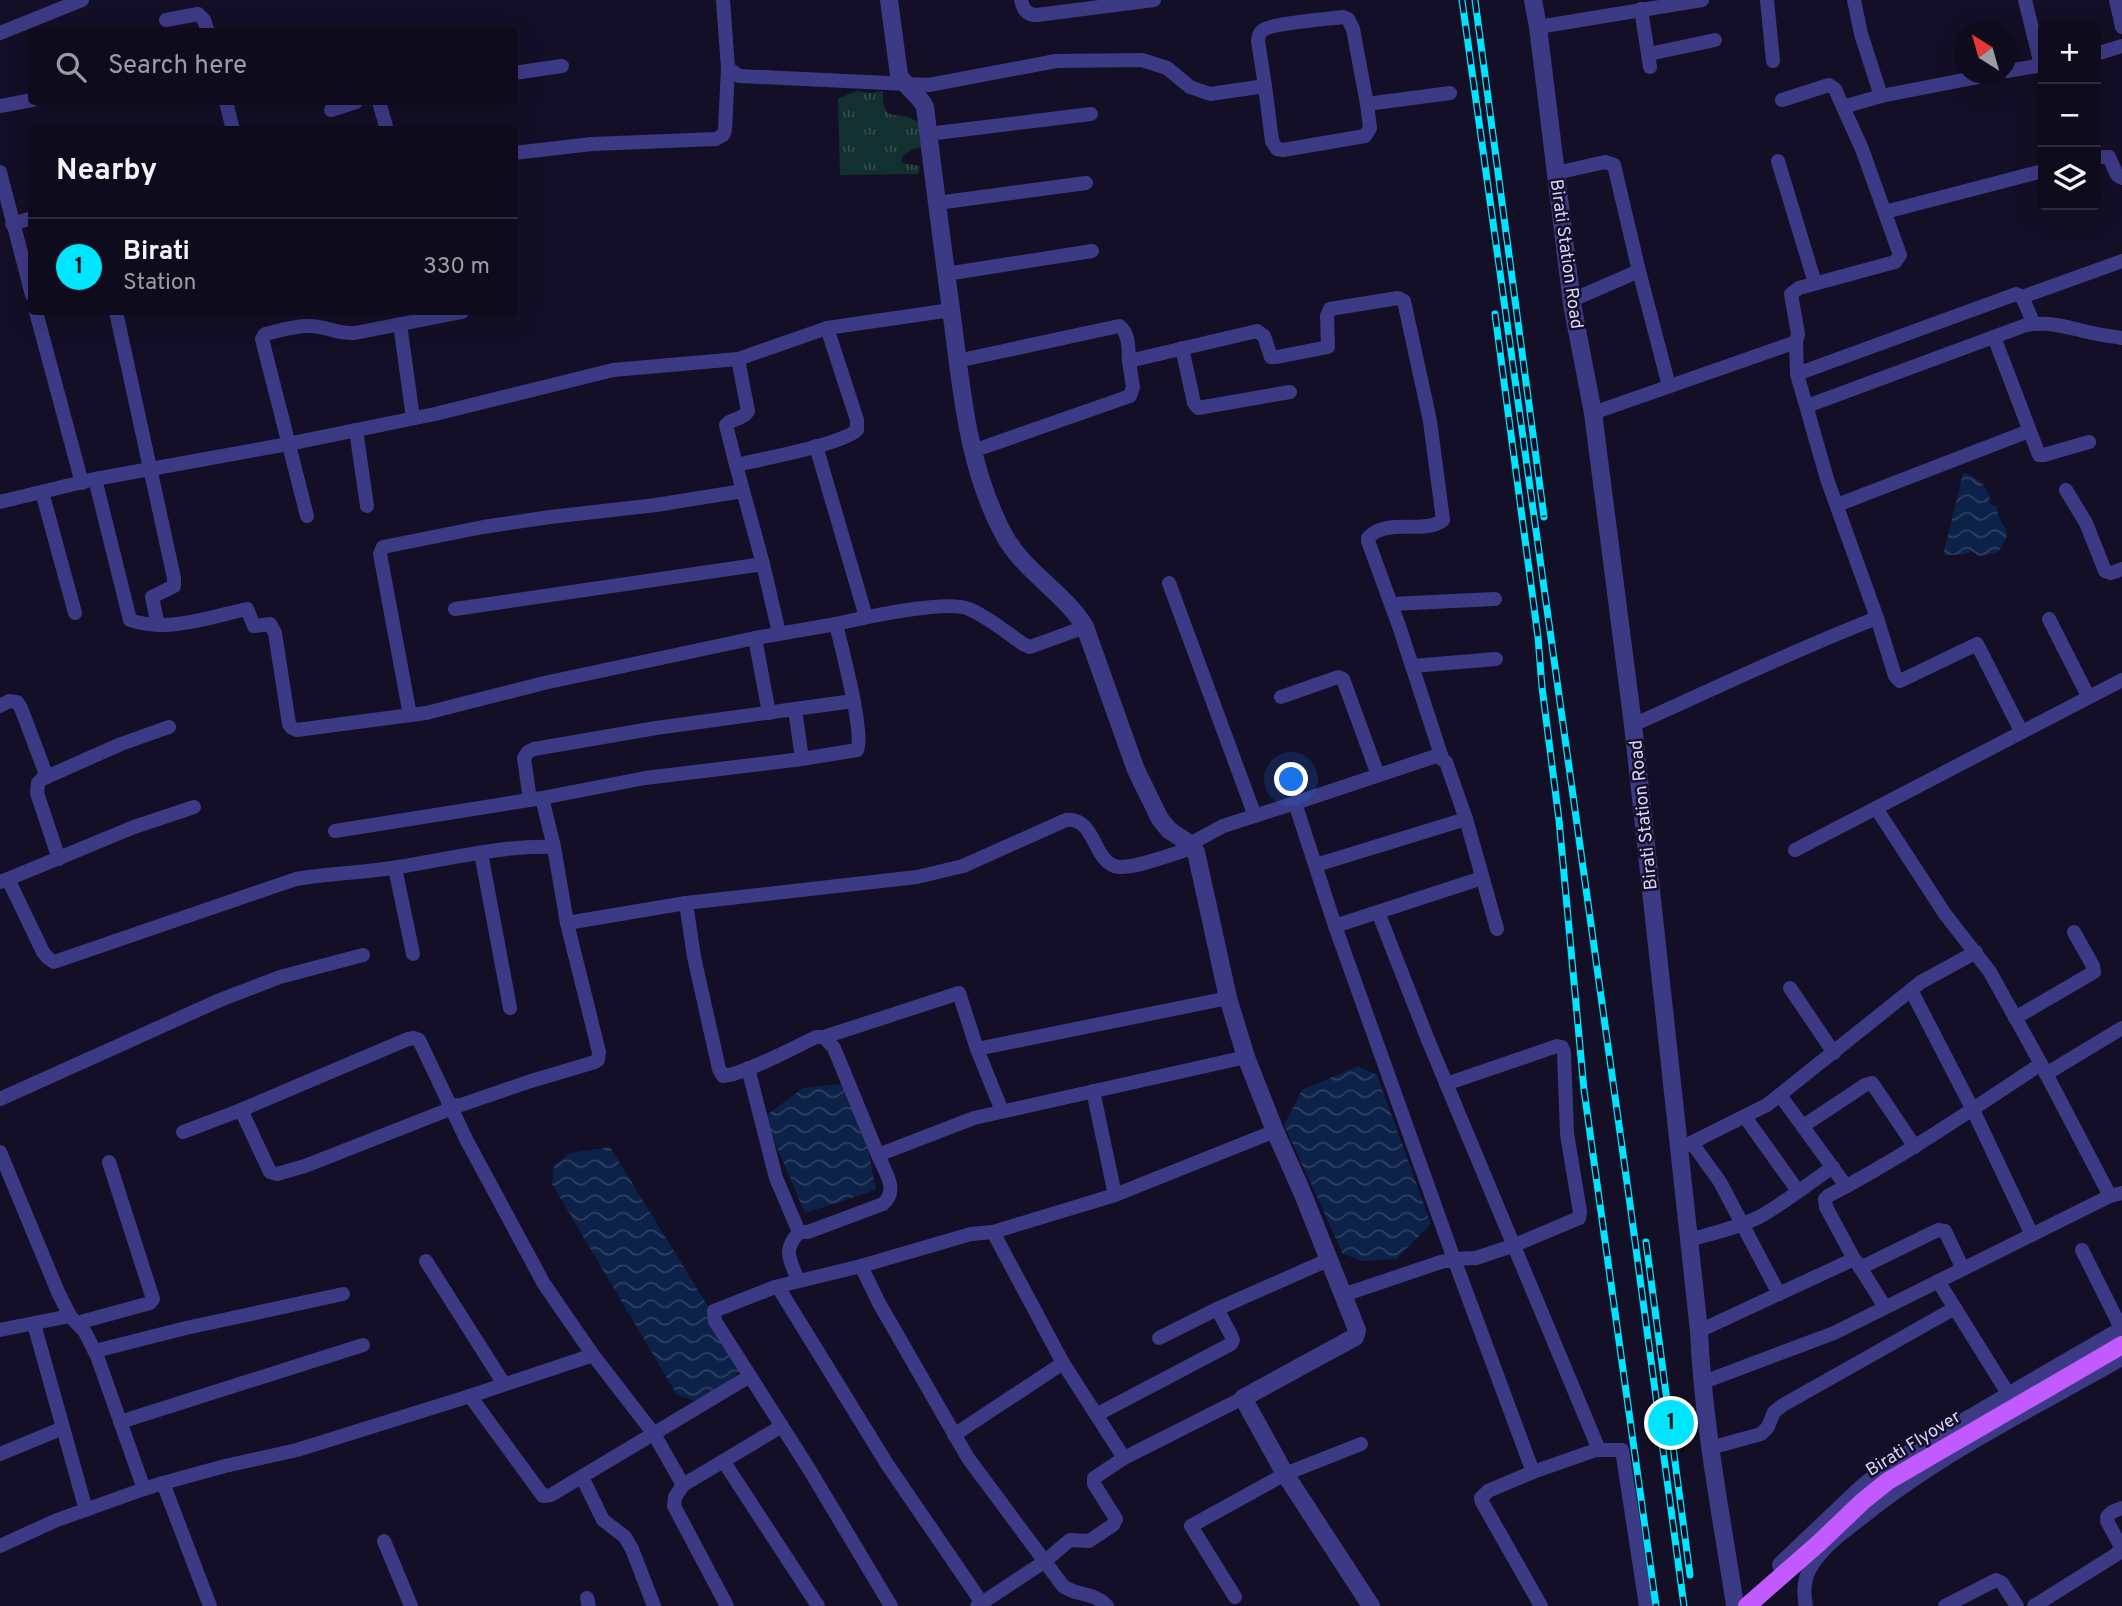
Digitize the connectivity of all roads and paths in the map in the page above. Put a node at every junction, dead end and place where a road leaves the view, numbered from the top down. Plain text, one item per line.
1 (82, 0) edge
2 (723, 0) edge
3 (890, 0) edge
4 (1021, 0) edge
5 (1154, 0) edge
6 (1533, 0) edge
7 (1702, 0) edge
8 (1767, 0) edge
9 (1854, 0) edge
10 (2025, 0) edge
11 (2116, 0) edge
12 (1641, 9) junction
13 (166, 20) dead end
14 (1538, 27) junction
15 (2122, 27) edge
16 (207, 28) edge
17 (0, 33) edge
18 (1715, 40) dead end
19 (2122, 46) edge
20 (2038, 50) edge
21 (2101, 52) edge
22 (1773, 61) dead end
23 (562, 66) dead end
24 (2038, 66) edge
25 (728, 68) junction
26 (2017, 69) edge
27 (518, 72) edge
28 (1954, 82) edge
29 (903, 83) junction
30 (1265, 86) junction
31 (1450, 93) dead end
32 (1881, 96) junction
33 (1782, 100) dead end
34 (28, 101) edge
35 (1367, 104) junction
36 (227, 105) edge
37 (347, 105) edge
38 (380, 105) edge
39 (0, 106) edge
40 (1843, 107) junction
41 (331, 110) dead end
42 (1091, 114) dead end
43 (232, 126) edge
44 (386, 126) edge
45 (928, 134) junction
46 (518, 153) edge
47 (2101, 157) edge
48 (1778, 160) dead end
49 (0, 172) edge
50 (2038, 172) edge
51 (1556, 173) junction
52 (2122, 178) edge
53 (1086, 183) dead end
54 (937, 203) junction
55 (1885, 212) junction
56 (28, 219) edge
57 (12, 224) junction
58 (1092, 251) dead end
59 (2122, 261) edge
60 (1639, 271) junction
61 (946, 274) junction
62 (28, 281) edge
63 (1815, 283) junction
64 (2022, 297) junction
65 (1572, 300) junction
66 (951, 310) junction
67 (37, 315) edge
68 (117, 315) edge
69 (446, 315) edge
70 (400, 324) junction
71 (2034, 324) junction
72 (827, 328) junction
73 (1994, 337) junction
74 (2122, 338) edge
75 (1796, 342) junction
76 (1182, 348) junction
77 (738, 359) junction
78 (957, 361) junction
79 (1129, 361) junction
80 (1797, 374) junction
81 (1670, 386) junction
82 (1290, 392) dead end
83 (1807, 406) junction
84 (1593, 413) junction
85 (413, 418) junction
86 (356, 430) junction
87 (2029, 431) junction
88 (2089, 442) dead end
89 (288, 444) junction
90 (816, 446) junction
91 (973, 450) junction
92 (736, 464) junction
93 (151, 469) junction
94 (89, 481) junction
95 (2066, 490) dead end
96 (42, 492) junction
97 (743, 492) junction
98 (0, 502) edge
99 (1837, 505) junction
100 (368, 506) dead end
101 (307, 516) dead end
102 (763, 564) junction
103 (2122, 569) edge
104 (1169, 583) dead end
105 (1495, 599) dead end
106 (1391, 604) junction
107 (455, 609) dead end
108 (75, 613) dead end
109 (866, 617) junction
110 (1877, 618) junction
111 (2049, 618) dead end
112 (836, 624) junction
113 (158, 625) junction
114 (1084, 627) junction
115 (779, 634) junction
116 (755, 638) junction
117 (1496, 659) dead end
118 (1412, 666) junction
119 (2122, 680) edge
120 (2088, 696) junction
121 (1280, 697) dead end
122 (853, 701) junction
123 (0, 706) edge
124 (795, 709) junction
125 (769, 713) junction
126 (410, 715) junction
127 (1633, 725) junction
128 (169, 727) dead end
129 (2021, 732) junction
130 (1442, 758) junction
131 (802, 759) junction
132 (1378, 775) junction
133 (47, 777) junction
134 (536, 799) junction
135 (1295, 803) junction
136 (194, 807) dead end
137 (1876, 808) junction
138 (1255, 816) junction
139 (1466, 819) junction
140 (335, 831) dead end
141 (1192, 846) junction
142 (554, 847) junction
143 (1795, 850) dead end
144 (481, 853) junction
145 (59, 859) junction
146 (1316, 865) junction
147 (394, 868) junction
148 (1482, 878) junction
149 (4, 881) edge
150 (686, 903) junction
151 (1378, 912) junction
152 (568, 923) junction
153 (1335, 926) junction
154 (1497, 929) dead end
155 (2074, 932) dead end
156 (1976, 952) junction
157 (414, 954) dead end
158 (363, 955) dead end
159 (1790, 988) dead end
160 (1911, 990) junction
161 (1228, 998) junction
162 (510, 1008) dead end
163 (2015, 1017) junction
164 (2122, 1028) edge
165 (824, 1037) junction
166 (977, 1049) junction
167 (1834, 1053) junction
168 (1246, 1057) junction
169 (748, 1068) junction
170 (2044, 1069) junction
171 (1446, 1084) junction
172 (1093, 1091) junction
173 (1780, 1095) junction
174 (0, 1099) edge
175 (450, 1105) junction
176 (241, 1110) junction
177 (1973, 1110) junction
178 (1002, 1111) junction
179 (1745, 1117) junction
180 (1803, 1126) junction
181 (1275, 1131) junction
182 (183, 1132) dead end
183 (1686, 1146) junction
184 (1915, 1147) junction
185 (0, 1152) edge
186 (878, 1155) junction
187 (109, 1162) dead end
188 (1833, 1167) junction
189 (1846, 1186) junction
190 (1798, 1191) junction
191 (2116, 1194) edge
192 (1115, 1195) junction
193 (1743, 1224) junction
194 (799, 1232) junction
195 (993, 1232) junction
196 (2032, 1235) junction
197 (1689, 1240) junction
198 (1515, 1245) junction
199 (2082, 1250) dead end
200 (1454, 1259) junction
201 (1328, 1260) junction
202 (426, 1262) dead end
203 (1857, 1263) junction
204 (861, 1266) junction
205 (1963, 1269) junction
206 (798, 1281) junction
207 (1938, 1281) junction
208 (778, 1287) junction
209 (343, 1294) dead end
210 (1779, 1294) junction
211 (1343, 1295) junction
212 (1885, 1307) junction
213 (1955, 1308) junction
214 (1217, 1309) junction
215 (74, 1320) junction
216 (34, 1324) junction
217 (0, 1330) edge
218 (2122, 1330) edge
219 (1699, 1331) junction
220 (1159, 1338) dead end
221 (363, 1345) dead end
222 (2122, 1345) edge
223 (94, 1351) junction
224 (593, 1355) junction
225 (2122, 1359) edge
226 (1063, 1363) junction
227 (750, 1376) junction
228 (1701, 1383) junction
229 (504, 1384) junction
230 (2009, 1395) junction
231 (470, 1396) junction
232 (1243, 1398) junction
233 (1096, 1415) junction
234 (120, 1422) junction
235 (782, 1426) junction
236 (63, 1428) junction
237 (653, 1434) junction
238 (954, 1435) junction
239 (1361, 1444) dead end
240 (1710, 1448) junction
241 (1596, 1450) junction
242 (0, 1454) edge
243 (1124, 1458) junction
244 (724, 1462) junction
245 (1533, 1472) junction
246 (1285, 1474) junction
247 (582, 1477) junction
248 (163, 1483) junction
249 (683, 1485) junction
250 (144, 1489) junction
251 (2122, 1508) edge
252 (86, 1510) junction
253 (384, 1541) dead end
254 (0, 1546) edge
255 (1044, 1562) junction
256 (1235, 1597) dead end
257 (979, 1604) edge
258 (210, 1606) edge
259 (411, 1606) edge
260 (654, 1606) edge
261 (727, 1606) edge
262 (818, 1606) edge
263 (891, 1606) edge
264 (1107, 1606) edge
265 (1371, 1606) edge
266 (1541, 1606) edge
267 (1647, 1606) edge
268 (1739, 1606) edge
269 (1806, 1606) edge
270 (1945, 1606) edge
271 (2018, 1606) edge
272 (2034, 1606) edge

1 - 17 street
2 - 25 street
3 - 29 street
4 - 5 street
6 - 14 street, Birati Station Road
7 - 12 street
8 - 22 street
9 - 32 street
10 - 20 street
11 - 15 street
12 - 14 street
12 - 18 street
13 - 16 street
14 - 51 street, Birati Station Road
19 - 21 street
23 - 27 street
24 - 26 street
25 - 29 street
25 - 46 street
28 - 32 street
29 - 30 street
29 - 45 street
30 - 35 street
30 - 35 street
31 - 35 street
32 - 40 street
33 - 40 street
34 - 39 street
36 - 43 street
37 - 41 street
38 - 44 street
40 - 55 street
42 - 45 street
45 - 54 street
47 - 52 street
48 - 63 street
49 - 57 street
50 - 55 street
51 - 60 street
51 - 65 street, Birati Station Road
53 - 54 street
54 - 61 street
55 - 63 street
56 - 57 street
57 - 62 street
58 - 61 street
59 - 64 street
60 - 65 street
60 - 81 street
61 - 66 street
63 - 75 street
64 - 71 street
64 - 80 street
65 - 84 street, Birati Station Road
66 - 72 street
66 - 78 street
67 - 94 street
68 - 93 street
69 - 70 street
70 - 85 street
70 - 89 street
71 - 73 street
71 - 74 street
72 - 77 street
72 - 90 street
73 - 83 street
73 - 87 street
75 - 80 street
75 - 81 street
76 - 79 street
76 - 82 street
76 - 106 street
77 - 85 street
77 - 92 street
78 - 79 street
78 - 91 street
79 - 91 street
80 - 83 street
81 - 84 street
83 - 99 street
84 - 127 street, Birati Station Road
85 - 86 street
86 - 89 street
86 - 100 street
87 - 88 street
87 - 99 street
89 - 93 street
89 - 101 street
90 - 92 street
90 - 109 street
91 - 114 street
92 - 97 street
93 - 94 street
93 - 113 street
94 - 96 street
94 - 113 street
95 - 103 street
96 - 98 street
96 - 108 street
97 - 102 street
97 - 126 street
99 - 110 street
102 - 107 street
102 - 115 street
104 - 138 street
105 - 106 street
106 - 118 street
109 - 112 street
109 - 114 street
110 - 127 street
110 - 129 street
111 - 120 street
112 - 115 street
112 - 122 street
113 - 126 street
114 - 141 street
115 - 116 street
116 - 125 street
116 - 126 street
117 - 118 street
118 - 130 street
119 - 120 street
120 - 129 street
121 - 132 street
122 - 124 street
122 - 131 street
123 - 133 street
124 - 125 street
124 - 131 street
125 - 134 street
127 - 183 street, Birati Station Road
128 - 133 street
129 - 137 street
130 - 132 street
130 - 139 street
131 - 134 street
132 - 135 street
133 - 145 street
134 - 140 street
134 - 142 street
135 - 138 street
135 - 146 street
136 - 145 street
137 - 143 street
137 - 156 street
138 - 141 street
139 - 146 street
139 - 148 street
141 - 150 street
141 - 161 street
142 - 144 street
142 - 152 street
144 - 147 street
144 - 162 street
145 - 149 street
146 - 153 street
147 - 149 street
147 - 157 street
148 - 151 street
148 - 154 street
150 - 152 street
150 - 169 street
151 - 153 street
151 - 171 street
152 - 175 street
153 - 200 street
155 - 163 street
156 - 160 street
156 - 163 street
158 - 174 street
159 - 167 street
160 - 167 street
160 - 177 street
161 - 166 street
161 - 168 street
163 - 170 street
164 - 170 street
165 - 166 street
165 - 169 street
165 - 186 street
166 - 178 street
167 - 173 street
168 - 172 street
168 - 181 street
169 - 194 street
170 - 177 street
170 - 191 street
171 - 198 street
171 - 198 street
172 - 178 street
172 - 192 street
173 - 179 street
173 - 180 street
175 - 176 street
175 - 176 street
175 - 224 street
176 - 182 street
177 - 184 street
177 - 196 street
178 - 186 street
179 - 183 street
179 - 190 street
180 - 184 street
180 - 188 street
181 - 192 street
181 - 201 street
183 - 193 street
183 - 197 street, Birati Station Road
184 - 189 street
185 - 215 street
186 - 194 street
187 - 215 street
188 - 189 street
188 - 190 street
189 - 203 street
190 - 193 street
191 - 196 street
192 - 195 street
193 - 197 street
193 - 210 street
194 - 206 street
195 - 204 street
195 - 226 street
196 - 205 street
197 - 219 street, Birati Station Road
198 - 200 street
198 - 241 street
199 - 218 street
200 - 211 street
200 - 245 street
201 - 211 street
201 - 214 street
202 - 229 street
203 - 205 street
203 - 210 street
203 - 212 street
204 - 206 street
204 - 238 street
205 - 207 street
206 - 208 street
207 - 212 street
207 - 213 street
208 - 227 street
208 - 257 street
209 - 223 street
210 - 219 street
211 - 232 street
212 - 228 street
213 - 230 street
213 - 240 street
214 - 220 street
214 - 233 street
215 - 216 street
215 - 223 street
216 - 217 street
216 - 236 street
218 - 230 street
219 - 228 street, Birati Station Road
221 - 234 street
222 - 268 main road, Birati Flyover
223 - 234 street
224 - 229 street
224 - 237 street
225 - 269 street
226 - 233 street
226 - 238 street
227 - 235 street
227 - 237 street
228 - 240 street, Birati Station Road
229 - 231 street
230 - 268 street
231 - 247 street
231 - 248 street
232 - 243 street
232 - 246 street
233 - 243 street
234 - 250 street
235 - 244 street
235 - 263 street
236 - 242 street
236 - 252 street
237 - 247 street
237 - 249 street
238 - 255 street
239 - 246 street
240 - 268 street, Birati Station Road
241 - 245 street
241 - 267 street
243 - 255 street
244 - 249 street
244 - 262 street
245 - 266 street
246 - 256 street
246 - 265 street
247 - 260 street
248 - 250 street
248 - 258 street
249 - 261 street
250 - 252 street
251 - 272 street
252 - 254 street
253 - 259 street
255 - 257 street
255 - 264 street
270 - 271 street

